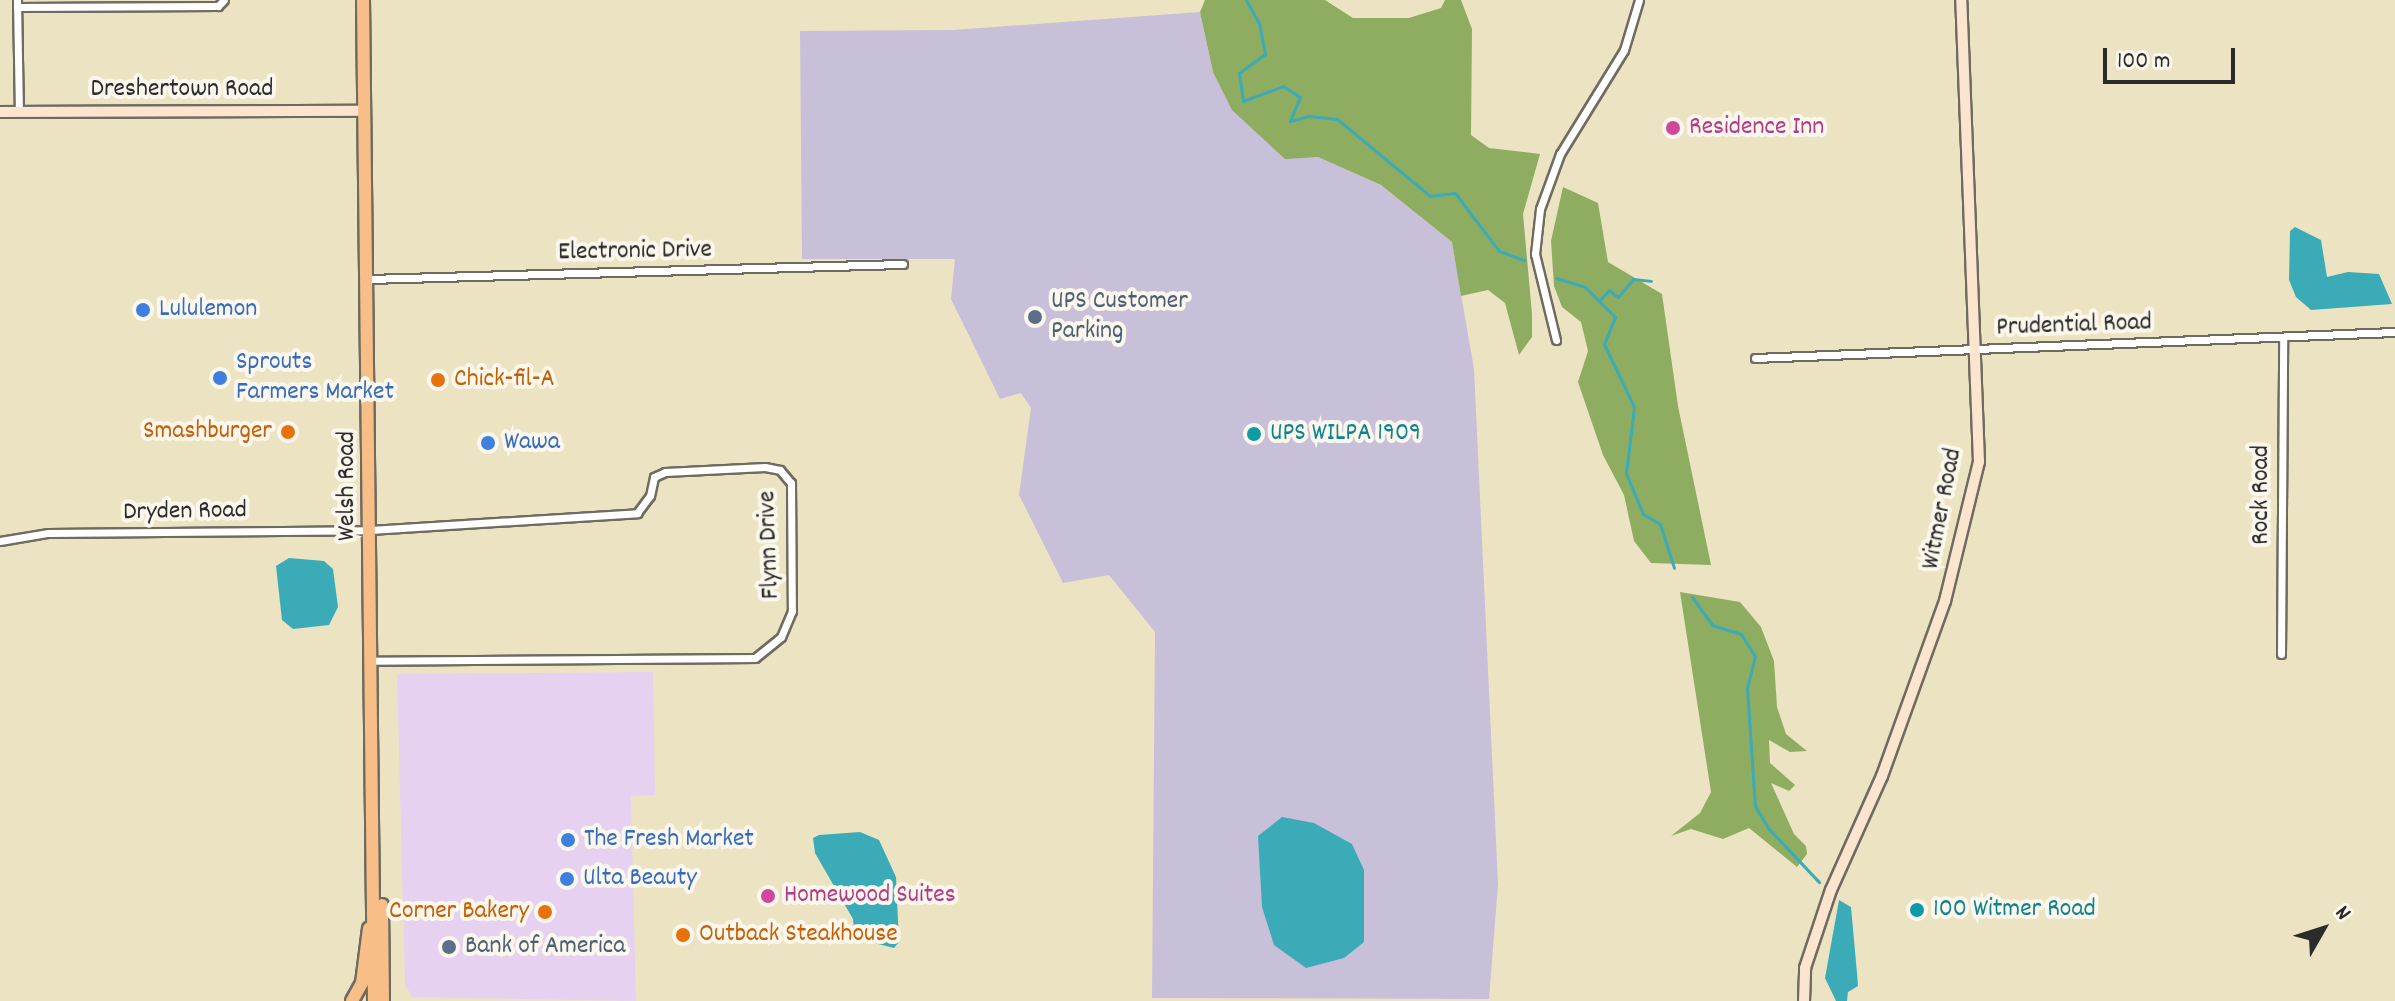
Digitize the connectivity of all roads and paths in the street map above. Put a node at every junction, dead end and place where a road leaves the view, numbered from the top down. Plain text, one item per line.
1 (224, 0) edge
2 (363, 0) edge
3 (1639, 0) edge
4 (1961, 0) edge
5 (17, 3) edge
6 (364, 111) junction
7 (0, 112) edge
8 (19, 112) junction
9 (903, 264) dead end
10 (368, 279) junction
11 (2395, 332) edge
12 (2283, 337) junction
13 (1556, 340) dead end
14 (1975, 350) junction
15 (1755, 358) dead end
16 (370, 530) junction
17 (0, 541) edge
18 (2281, 654) dead end
19 (372, 661) junction
20 (374, 875) junction
21 (374, 913) junction
22 (352, 1001) edge
23 (374, 1001) edge
24 (383, 1001) edge
25 (1804, 1001) edge

1 - 5 street
2 - 6 main road, Welsh Road
3 - 13 street
4 - 14 street, Witmer Road
5 - 8 street
6 - 8 street, Dreshertown Road
6 - 10 main road, Welsh Road
7 - 8 street, Dreshertown Road
9 - 10 street, Electronic Drive
10 - 16 main road, Welsh Road
11 - 12 street, Prudential Road
12 - 14 street, Prudential Road
12 - 18 street, Rock Road
14 - 15 street, Prudential Road
14 - 25 street, Witmer Road
16 - 17 street, Dryden Road
16 - 19 main road, Welsh Road
16 - 19 street, Flynn Drive
19 - 20 main road, Welsh Road
20 - 21 main road, Welsh Road
20 - 24 main road, Welsh Road
21 - 22 main road
21 - 23 main road, Welsh Road

